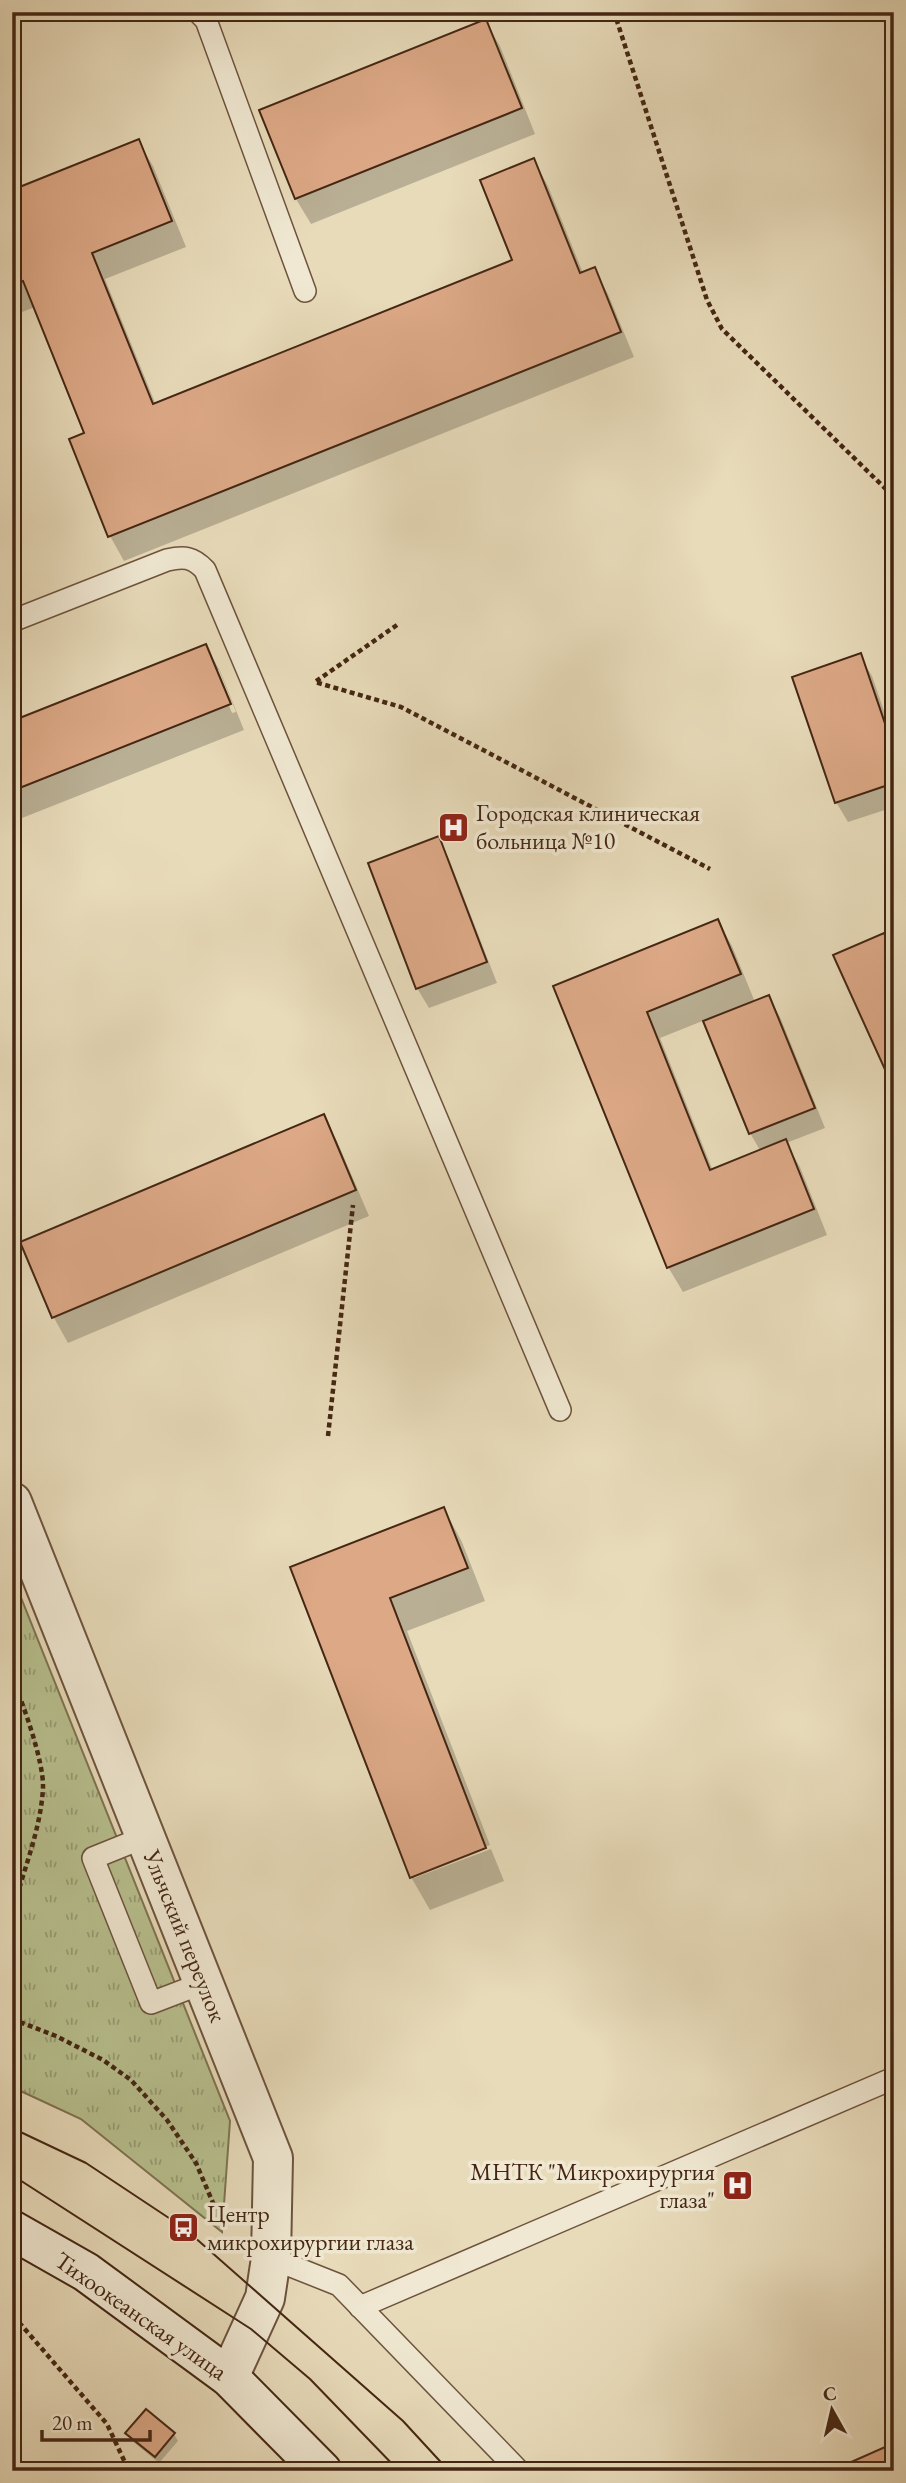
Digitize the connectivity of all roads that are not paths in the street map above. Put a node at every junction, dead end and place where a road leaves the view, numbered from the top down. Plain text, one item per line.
1 (198, 12) edge
2 (304, 291) dead end
3 (12, 621) edge
4 (560, 1410) dead end
5 (12, 1502) edge
6 (145, 1837) junction
7 (203, 1983) junction
8 (894, 2078) edge
9 (12, 2230) edge
10 (271, 2258) junction
11 (360, 2306) junction
12 (229, 2377) junction
13 (322, 2471) edge
14 (519, 2471) edge

1 - 2 lane
3 - 4 lane
5 - 6 street, Ульчский переулок
6 - 7 street, Ульчский переулок
6 - 7 lane
7 - 10 street, Ульчский переулок
8 - 11 lane
9 - 12 street, Тихоокеанская улица
10 - 11 lane
10 - 12 street, Ульчский переулок
11 - 14 lane
12 - 13 street, Тихоокеанская улица

